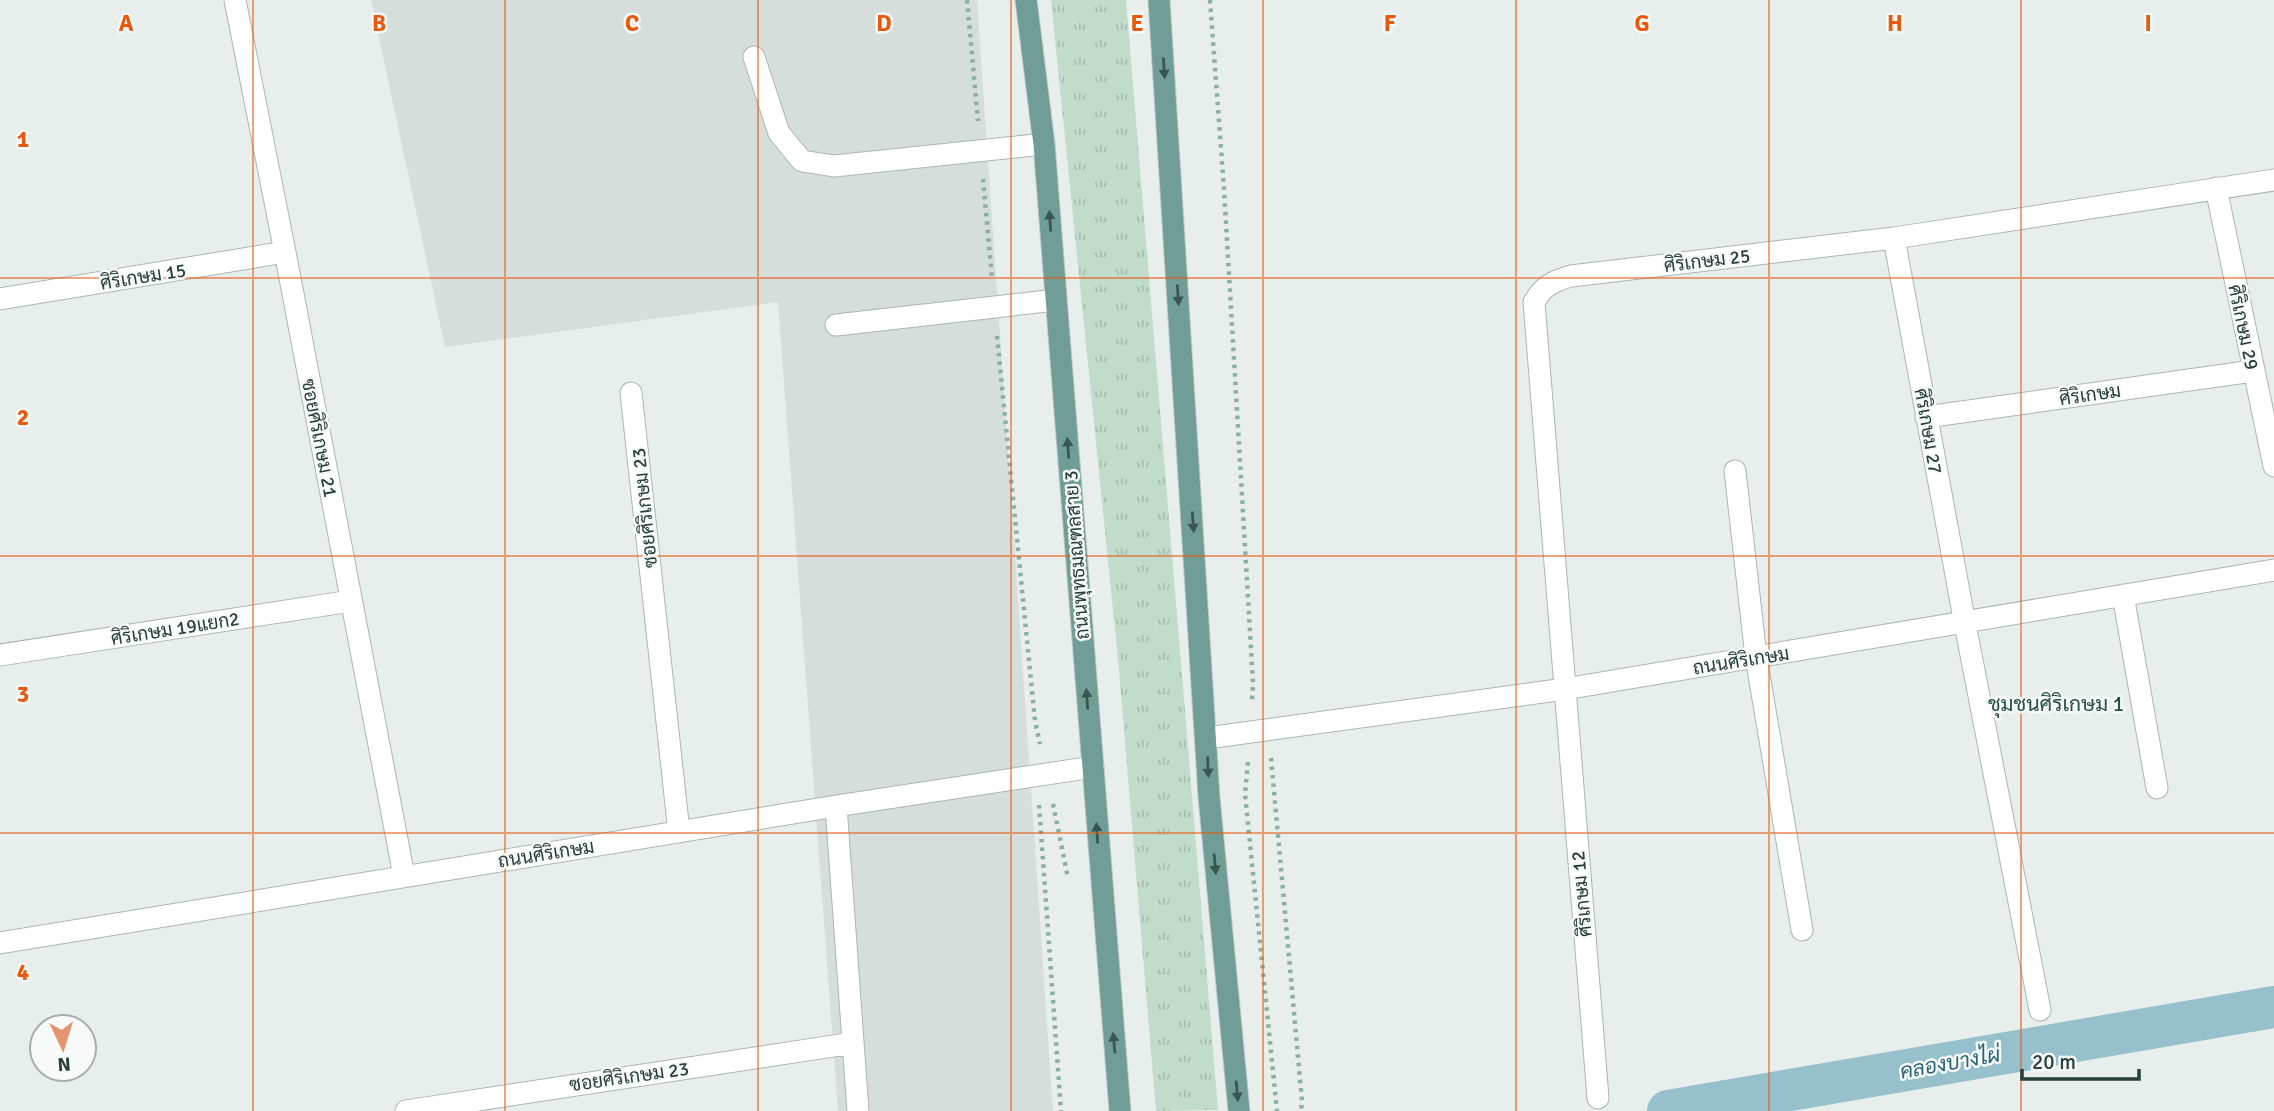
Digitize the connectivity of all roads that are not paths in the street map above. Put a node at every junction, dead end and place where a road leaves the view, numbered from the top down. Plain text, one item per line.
1 (235, 0) edge
2 (1026, 0) edge
3 (1159, 0) edge
4 (754, 57) dead end
5 (1044, 144) junction
6 (2274, 180) edge
7 (2216, 188) junction
8 (1894, 238) junction
9 (285, 252) junction
10 (0, 299) edge
11 (1056, 300) junction
12 (836, 325) dead end
13 (2253, 371) junction
14 (631, 393) dead end
15 (1926, 417) junction
16 (2274, 466) edge
17 (1735, 471) dead end
18 (2274, 570) edge
19 (2123, 595) junction
20 (351, 601) junction
21 (1965, 624) junction
22 (0, 655) edge
23 (1756, 657) junction
24 (1565, 689) junction
25 (1207, 738) junction
26 (1093, 767) junction
27 (2157, 788) dead end
28 (836, 806) junction
29 (679, 832) junction
30 (404, 876) junction
31 (1802, 930) dead end
32 (0, 943) edge
33 (2040, 1010) dead end
34 (853, 1043) junction
35 (1598, 1098) dead end
36 (406, 1111) edge
37 (858, 1111) edge
38 (1119, 1111) edge
39 (1239, 1111) edge

1 - 9 street, ซอยศิริเกษม 21
2 - 5 main road, ถนนพุทธมณฑลสาย 3
3 -> 25 main road
4 - 5 street
11 -> 5 main road, ถนนพุทธมณฑลสาย 3
6 - 7 street, ศิริเกษม 25
7 - 8 street, ศิริเกษม 25
7 - 13 street, ศิริเกษม 29
8 - 15 street, ศิริเกษม 27
8 - 24 street, ศิริเกษม 25
9 - 10 street, ศิริเกษม 15
9 - 20 street, ซอยศิริเกษม 21
11 - 12 street
26 -> 11 main road, ถนนพุทธมณฑลสาย 3
13 - 15 street, ศิริเกษม
13 - 16 street, ศิริเกษม 29
14 - 29 street, ซอยศิริเกษม 23
15 - 21 street, ศิริเกษม 27
17 - 23 street
18 - 19 street, ถนนศิริเกษม
19 - 21 street, ถนนศิริเกษม
19 - 27 street
20 - 22 street, ศิริเกษม 19แยก2
20 - 30 street, ซอยศิริเกษม 21
21 - 23 street, ถนนศิริเกษม
21 - 33 street, ศิริเกษม 27
23 - 24 street, ถนนศิริเกษม
23 - 31 street
24 - 25 street, ถนนศิริเกษม
24 - 35 street, ศิริเกษม 12
25 -> 39 main road
26 - 28 street, ถนนศิริเกษม
38 -> 26 main road, ถนนพุทธมณฑลสาย 3
28 - 29 street, ถนนศิริเกษม
28 - 34 street
29 - 30 street, ถนนศิริเกษม
30 - 32 street, ถนนศิริเกษม
34 - 36 street, ซอยศิริเกษม 23
34 - 37 street

